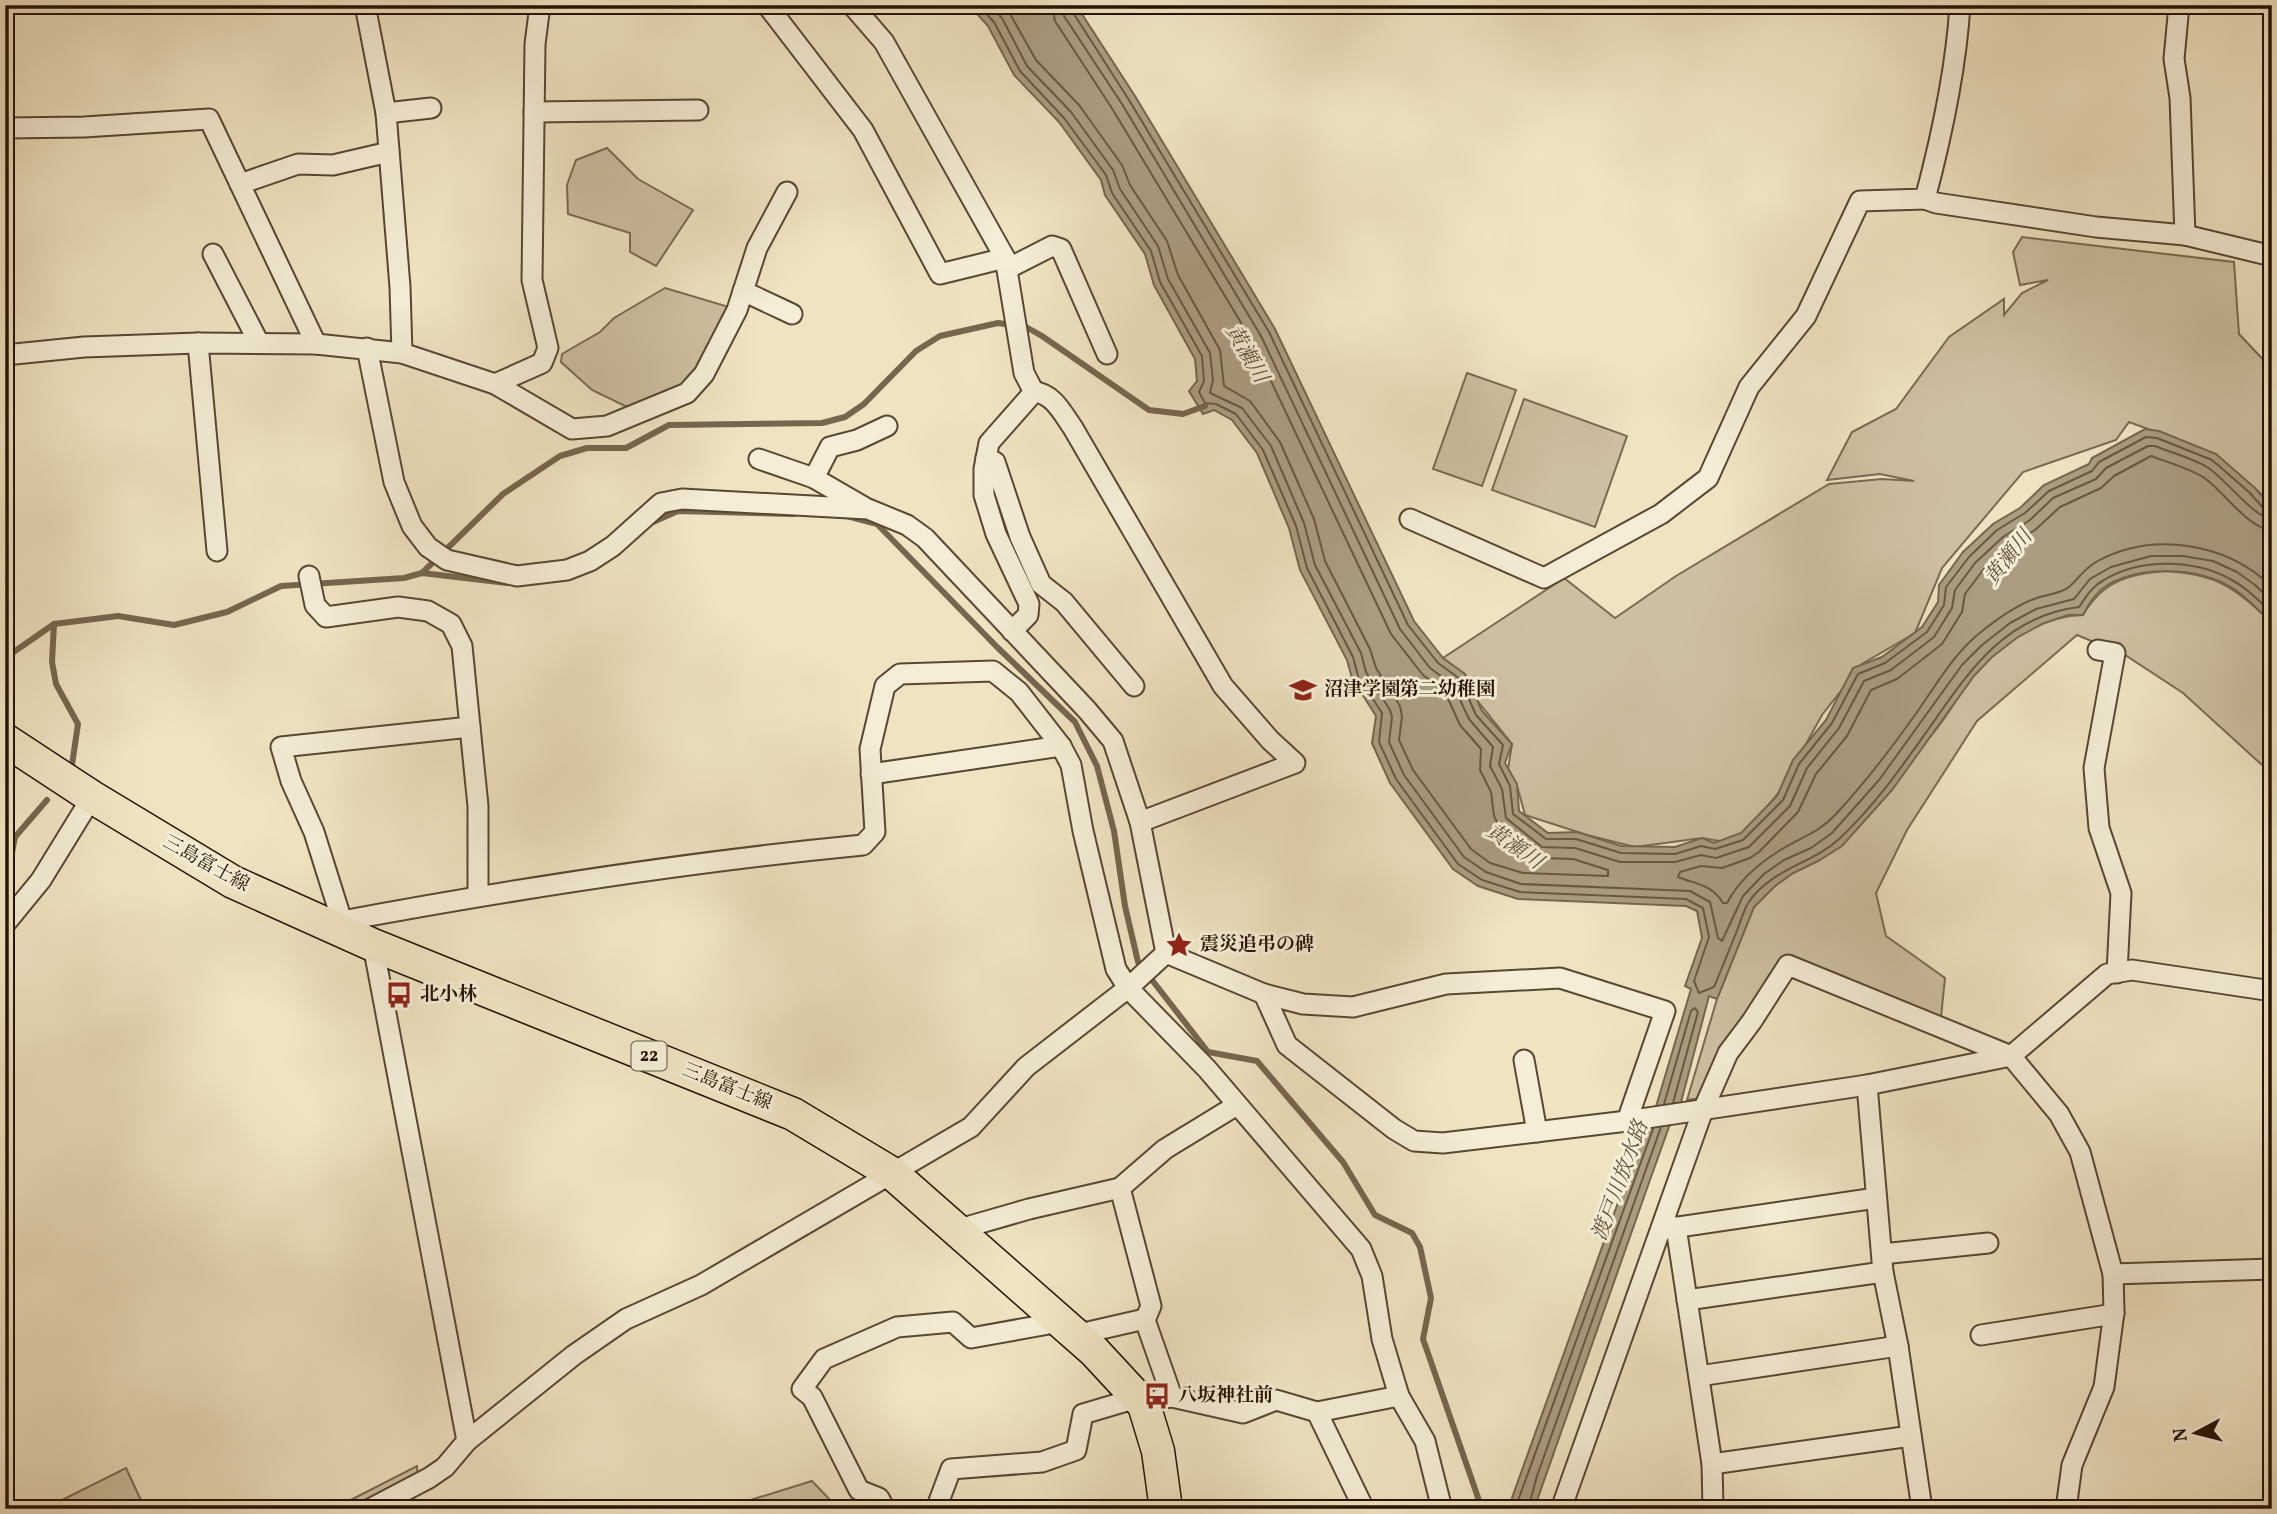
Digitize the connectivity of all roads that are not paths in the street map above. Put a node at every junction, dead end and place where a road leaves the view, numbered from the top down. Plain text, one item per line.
1 (365, 5) edge
2 (540, 5) edge
3 (767, 5) edge
4 (852, 5) edge
5 (1960, 5) edge
6 (2179, 5) edge
7 (431, 108) dead end
8 (698, 110) dead end
9 (534, 112) junction
10 (386, 113) junction
11 (5, 128) edge
12 (389, 152) junction
13 (240, 184) junction
14 (787, 192) dead end
15 (1926, 199) junction
16 (2185, 235) junction
17 (213, 254) dead end
18 (2272, 256) edge
19 (1006, 264) junction
20 (743, 291) junction
21 (792, 314) dead end
22 (198, 343) junction
23 (259, 343) junction
24 (316, 344) junction
25 (367, 348) junction
26 (402, 353) junction
27 (1107, 354) dead end
28 (5, 355) edge
29 (495, 384) junction
30 (1034, 393) junction
31 (887, 426) dead end
32 (986, 458) junction
33 (759, 459) dead end
34 (814, 478) junction
35 (868, 509) junction
36 (1410, 519) dead end
37 (217, 551) dead end
38 (309, 576) dead end
39 (1012, 631) junction
40 (2098, 650) dead end
41 (1134, 686) dead end
42 (470, 727) junction
43 (5, 740) edge
44 (1061, 746) junction
45 (871, 774) junction
46 (92, 797) junction
47 (1140, 822) junction
48 (478, 896) junction
49 (5, 924) edge
50 (340, 924) junction
51 (373, 945) junction
52 (1166, 953) junction
53 (2117, 973) junction
54 (1128, 988) junction
55 (2272, 991) edge
56 (1264, 994) junction
57 (2011, 1056) junction
58 (1524, 1060) dead end
59 (1867, 1085) junction
60 (1237, 1105) junction
61 (1703, 1110) junction
62 (1628, 1121) junction
63 (1537, 1132) junction
64 (893, 1174) junction
65 (1120, 1188) junction
66 (1876, 1198) junction
67 (1668, 1228) junction
68 (956, 1230) junction
69 (1988, 1243) dead end
70 (1883, 1263) junction
71 (2272, 1269) edge
72 (2113, 1274) junction
73 (1687, 1300) junction
74 (2114, 1314) junction
75 (1145, 1319) junction
76 (1068, 1328) junction
77 (1981, 1335) dead end
78 (1898, 1346) junction
79 (1699, 1376) junction
80 (1399, 1396) junction
81 (1172, 1397) junction
82 (1139, 1400) junction
83 (1317, 1412) junction
84 (1911, 1436) junction
85 (467, 1441) junction
86 (1712, 1464) junction
87 (370, 1509) edge
88 (885, 1509) edge
89 (936, 1509) edge
90 (1166, 1509) edge
91 (1364, 1509) edge
92 (1441, 1509) edge
93 (1561, 1509) edge
94 (1713, 1509) edge
95 (1922, 1509) edge
96 (2066, 1509) edge

1 - 10 street
2 - 9 street
3 - 19 street
4 - 19 street
5 - 15 street
6 - 16 street
7 - 10 street
8 - 9 street
9 - 29 street
10 - 12 street
11 - 13 street
12 - 13 street
12 - 26 street
13 - 24 street
14 - 20 street
15 - 16 street
15 - 36 street
16 - 18 street
17 - 23 street
19 - 27 street
19 - 30 street
20 - 21 street
20 - 29 street
22 - 23 street
22 - 28 street
22 - 37 street
23 - 24 street
24 - 25 street
25 - 26 street
25 - 35 street
26 - 29 street
30 - 32 street
30 - 47 street
31 - 34 street
32 - 39 street
32 - 41 street
33 - 34 street
34 - 35 street
35 - 39 street
38 - 42 street
39 - 47 street
40 - 53 street
42 - 48 street
42 - 50 street
43 - 46 main road, 三島富士線 / 22
44 - 45 street
44 - 45 street
44 - 54 street
45 - 48 street
46 - 49 street
46 - 50 main road, 三島富士線 / 22
47 - 52 street
48 - 50 street
50 - 51 main road, 三島富士線 / 22
51 - 64 main road, 三島富士線 / 22
51 - 85 street
52 - 54 street
52 - 56 street
53 - 55 street
53 - 57 street
54 - 60 street
54 - 64 street
56 - 62 street
56 - 63 street
57 - 59 street
57 - 61 street
57 - 72 street
58 - 63 street
59 - 61 street
59 - 66 street
60 - 65 street
60 - 80 street
61 - 62 street
61 - 67 street
62 - 63 street
64 - 68 main road, 三島富士線 / 22
64 - 85 street
65 - 68 street
65 - 75 street
66 - 67 street
66 - 70 street
67 - 73 street
67 - 93 street
68 - 76 main road, 三島富士線 / 22
69 - 70 street
70 - 73 street
70 - 78 street
71 - 72 street
72 - 74 street
73 - 79 street
74 - 77 street
74 - 96 street
75 - 76 street
75 - 81 street
76 - 82 main road, 三島富士線 / 22
76 - 88 street
78 - 79 street
78 - 84 street
79 - 86 street
80 - 83 street
80 - 92 street
81 - 82 street
81 - 83 street
82 - 89 street
82 - 90 main road, 三島富士線 / 22
83 - 91 street
84 - 86 street
84 - 95 street
85 - 87 street
86 - 94 street

